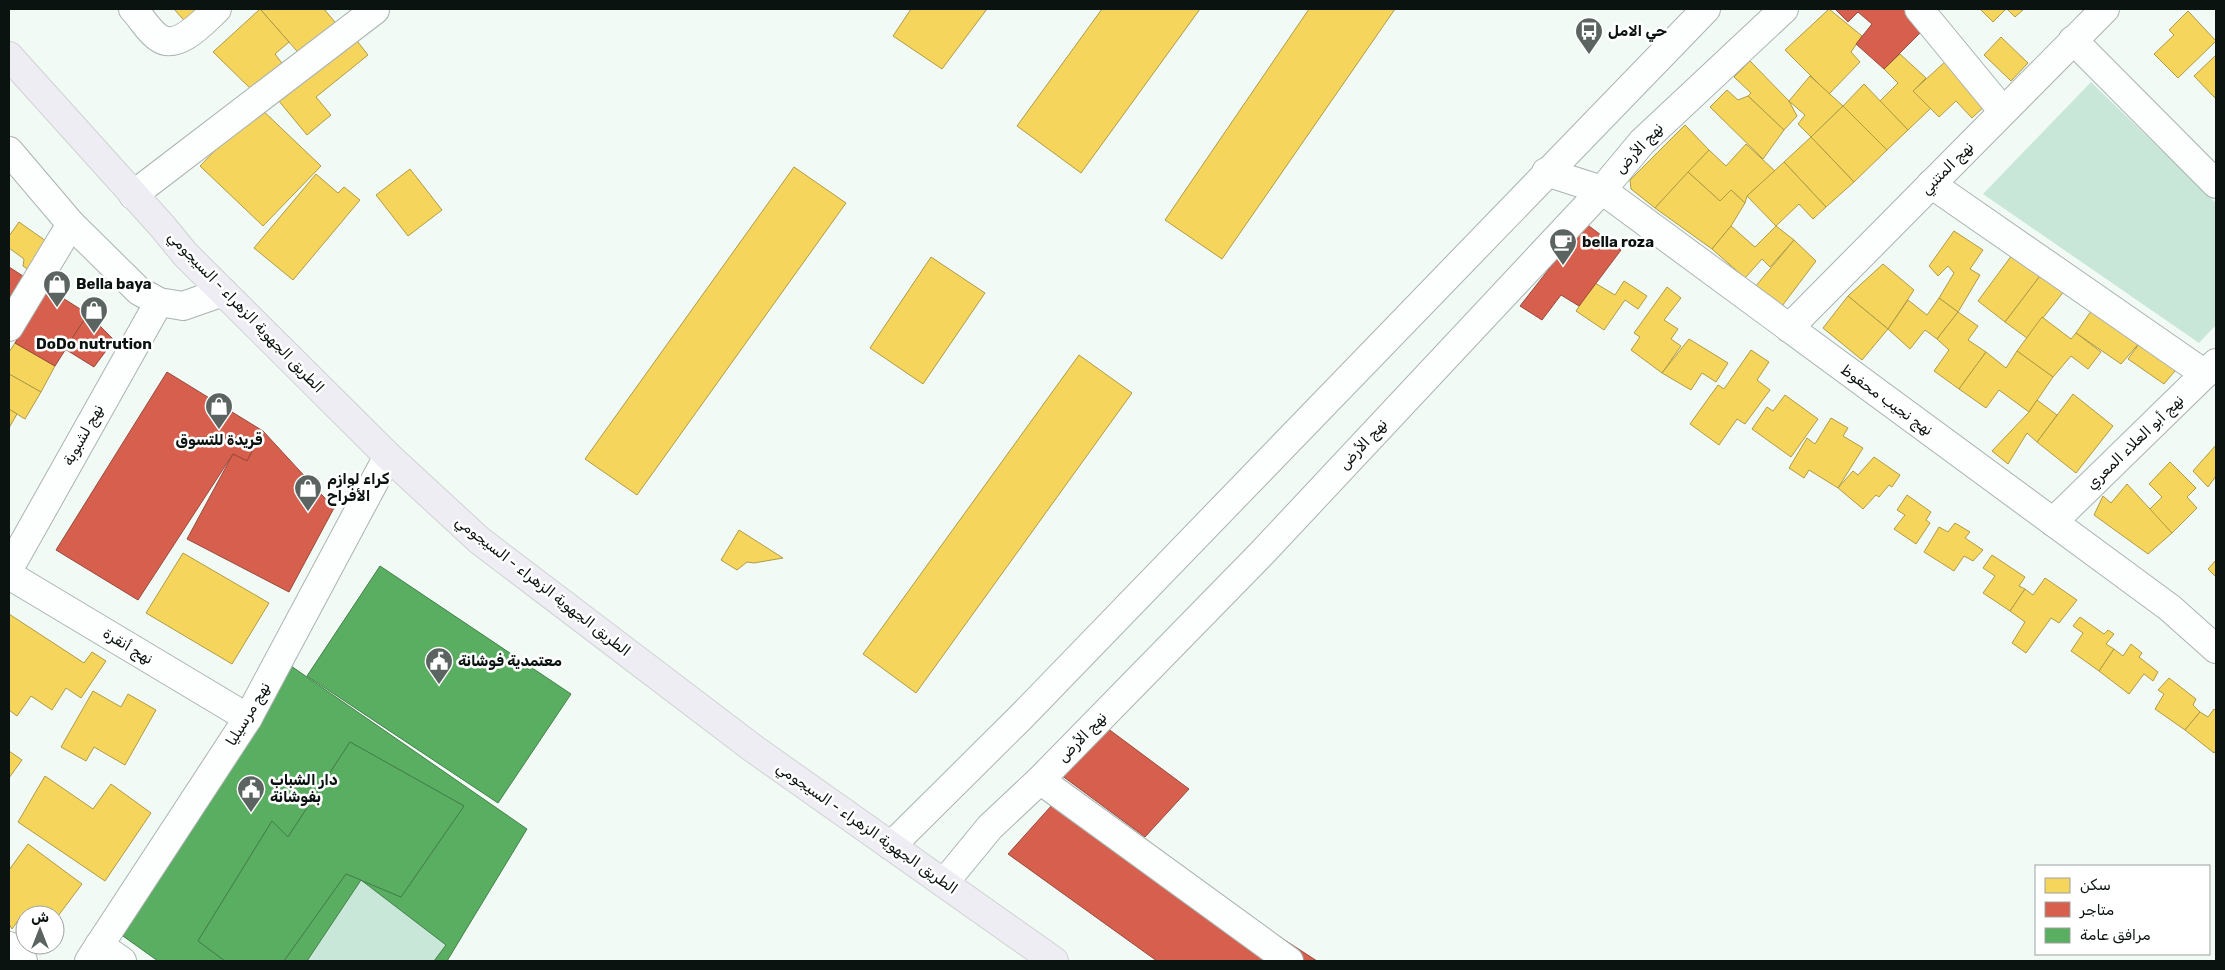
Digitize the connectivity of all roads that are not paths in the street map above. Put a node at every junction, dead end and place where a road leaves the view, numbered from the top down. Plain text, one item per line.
1 (133, 9) edge
2 (217, 9) edge
3 (1706, 9) edge
4 (1784, 9) edge
5 (1919, 9) edge
6 (2105, 9) edge
7 (375, 10) edge
8 (2073, 40) junction
9 (9, 56) edge
10 (2003, 111) junction
11 (9, 151) edge
12 (1546, 172) junction
13 (1931, 184) junction
14 (2216, 184) edge
15 (1602, 190) junction
16 (132, 196) junction
17 (71, 224) junction
18 (223, 292) junction
19 (158, 302) junction
20 (9, 327) edge
21 (1789, 328) junction
22 (2210, 368) edge
23 (388, 456) junction
24 (2053, 522) junction
25 (9, 569) edge
26 (9, 575) edge
27 (2216, 649) edge
28 (248, 718) junction
29 (1040, 780) junction
30 (891, 846) junction
31 (944, 883) junction
32 (9, 946) edge
33 (94, 953) edge
34 (23, 961) edge
35 (122, 961) edge
36 (1054, 961) edge
37 (1289, 961) edge

1 - 2 street
3 - 12 street
4 - 15 street, نهج الأرض
5 - 10 street
6 - 8 street, نهج المتنبي
7 - 16 street
8 - 10 street, نهج المتنبي
8 - 14 street
9 - 16 main road, الطريق الجهوية الزهراء - السيجومي
10 - 13 street, نهج المتنبي
11 - 17 street
12 - 15 street, نهج نجيب محفوظ
12 - 30 street
13 - 21 street, نهج المتنبي
13 - 22 street
15 - 21 street, نهج نجيب محفوظ
15 - 29 street, نهج الأرض
16 - 18 main road, الطريق الجهوية الزهراء - السيجومي
17 - 19 street
17 - 20 street
18 - 19 street
18 - 23 main road, الطريق الجهوية الزهراء - السيجومي
19 - 25 street, نهج لشبوبة
21 - 24 street, نهج نجيب محفوظ
22 - 24 street, نهج أبو العلاء المعري
23 - 28 street, نهج مرسيليا
23 - 30 main road, الطريق الجهوية الزهراء - السيجومي
24 - 27 street, نهج نجيب محفوظ
26 - 28 street, نهج أنقرة
28 - 33 street, نهج مرسيليا
29 - 31 street, نهج الأرض
29 - 37 street
30 - 31 main road, الطريق الجهوية الزهراء - السيجومي
31 - 36 main road, الطريق الجهوية الزهراء - السيجومي
32 - 34 street
33 - 35 street

